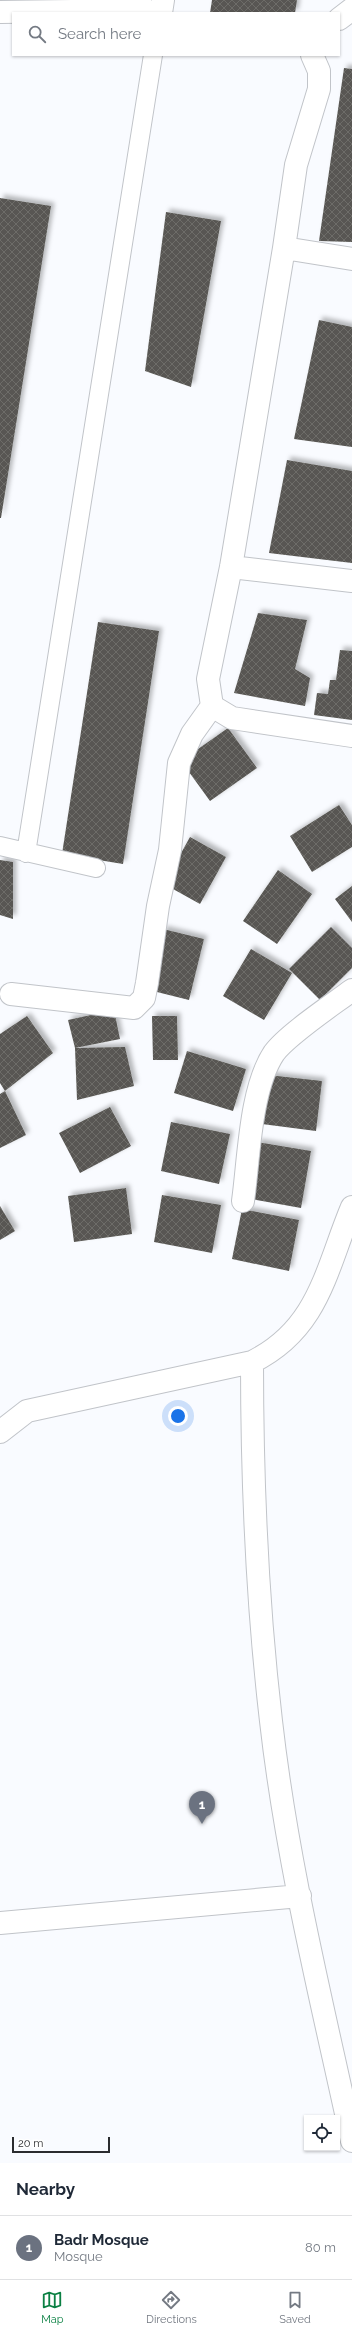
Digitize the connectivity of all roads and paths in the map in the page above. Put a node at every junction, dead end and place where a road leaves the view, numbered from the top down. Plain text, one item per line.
1 (124, 0) edge
2 (156, 9) edge
3 (352, 9) edge
4 (0, 12) edge
5 (340, 18) edge
6 (153, 56) edge
7 (312, 56) edge
8 (284, 248) junction
9 (352, 259) edge
10 (231, 567) junction
11 (352, 581) edge
12 (212, 706) junction
13 (352, 736) edge
14 (0, 846) edge
15 (26, 853) junction
16 (96, 868) dead end
17 (352, 990) edge
18 (11, 994) dead end
19 (243, 1201) dead end
20 (352, 1207) edge
21 (252, 1362) junction
22 (0, 1432) edge
23 (300, 1896) junction
24 (0, 1923) edge
25 (352, 2141) edge

1 - 2 street
2 - 4 street
3 - 5 street
6 - 15 lane
7 - 8 street
8 - 9 street
8 - 10 street
10 - 11 street
10 - 12 street
12 - 13 street
12 - 18 street
14 - 15 lane
15 - 16 lane
17 - 19 street
20 - 21 street
21 - 22 street
21 - 23 street
23 - 24 street
23 - 25 street

